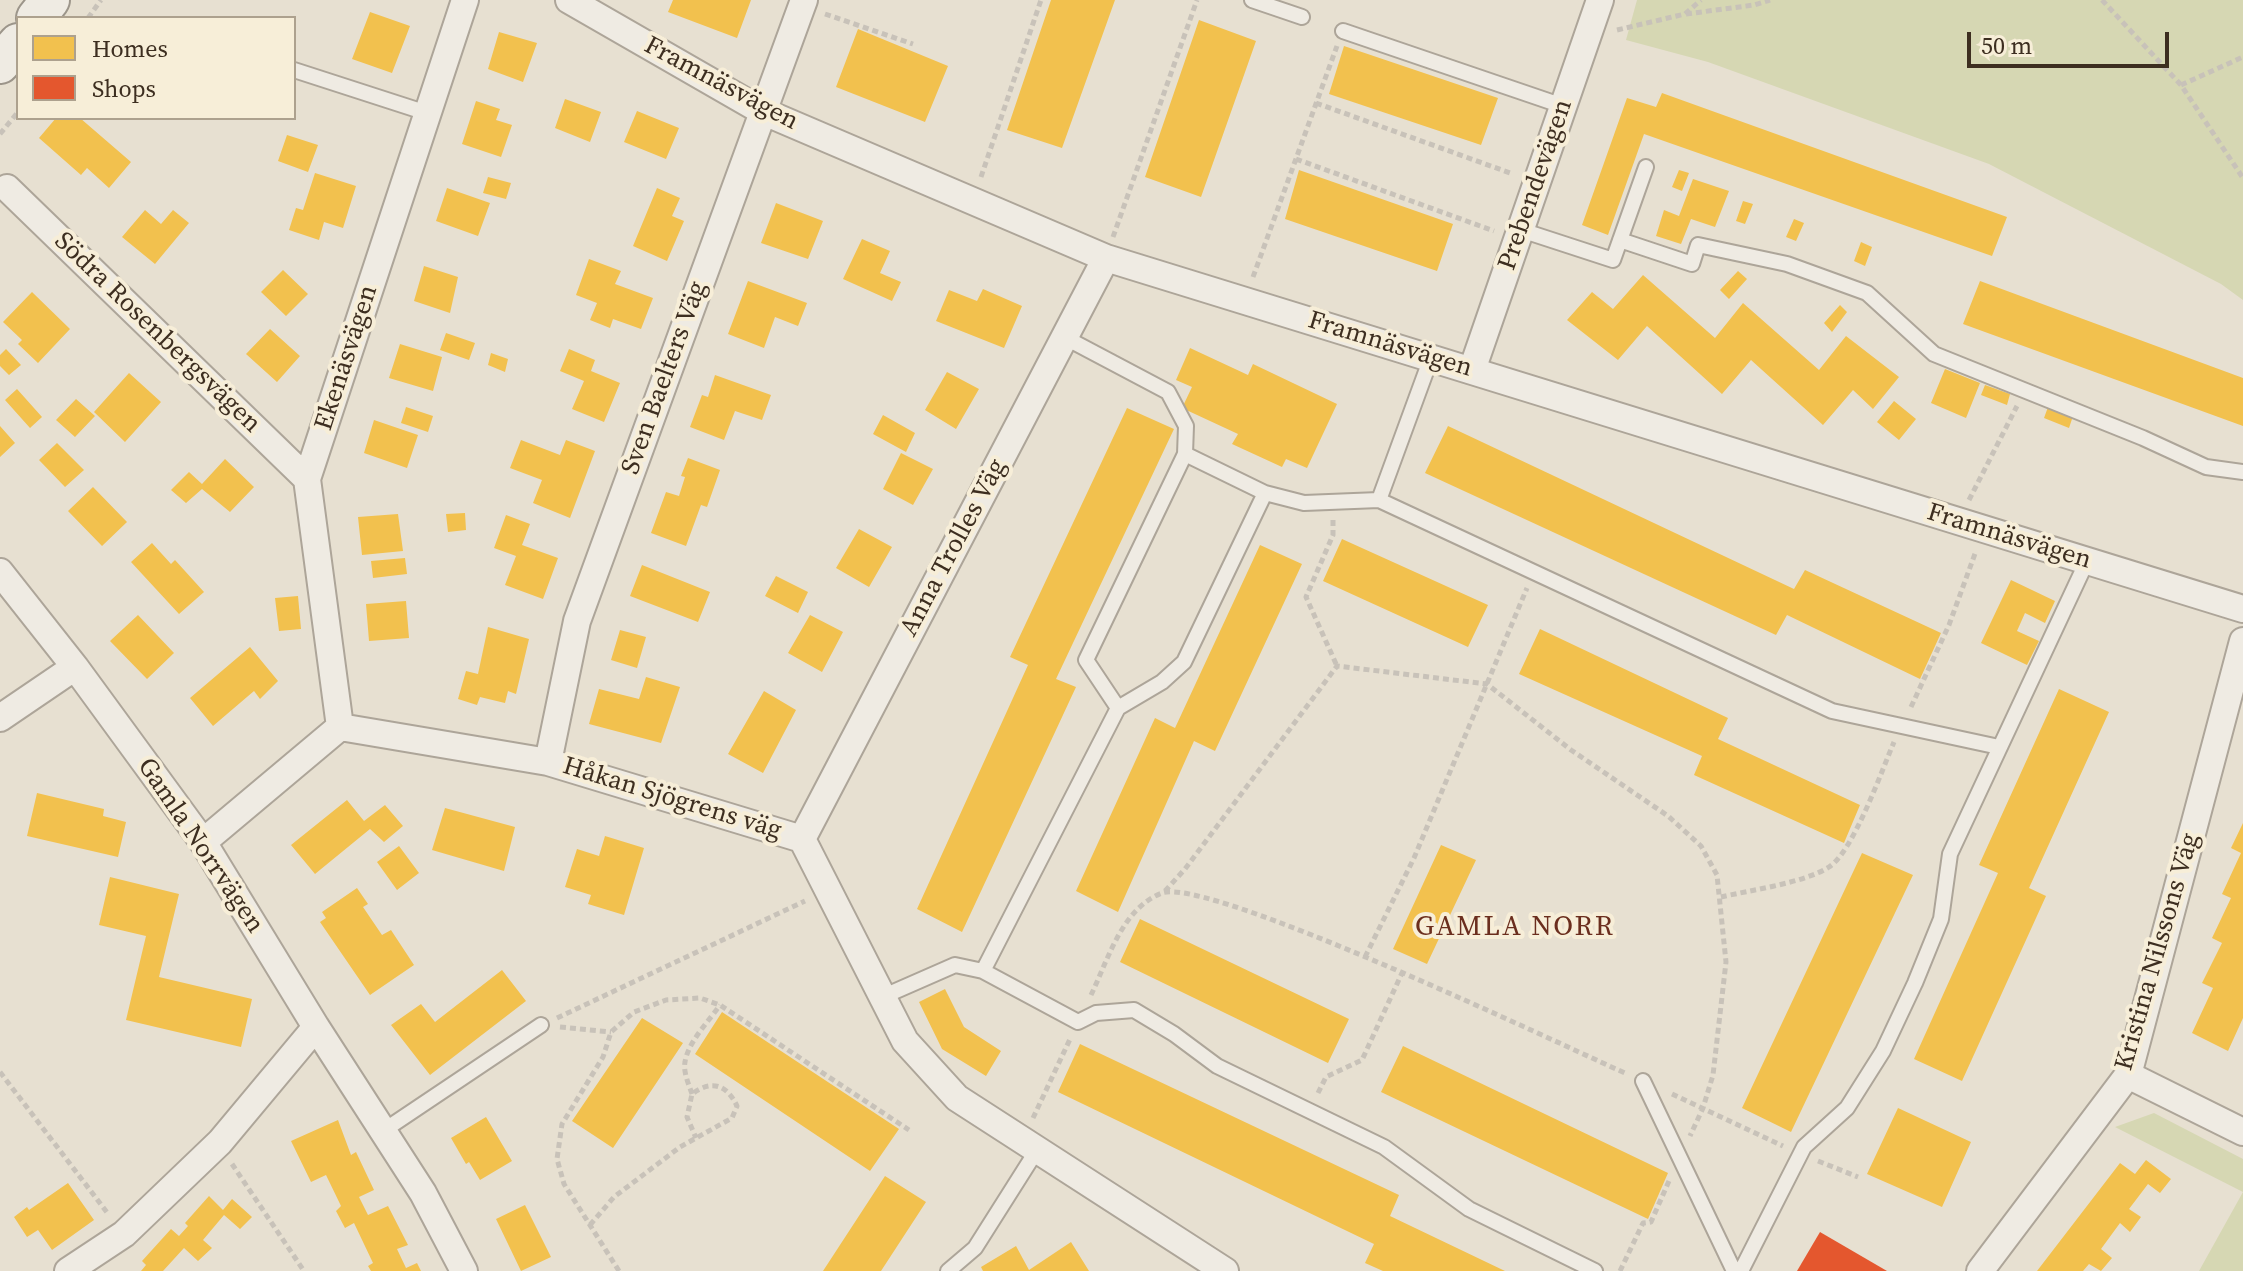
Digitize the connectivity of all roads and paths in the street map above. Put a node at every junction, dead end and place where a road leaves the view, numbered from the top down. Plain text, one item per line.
1 (50, 0) edge
2 (465, 0) edge
3 (569, 0) edge
4 (1041, 0) edge
5 (1197, 0) edge
6 (1252, 0) edge
7 (1600, 0) edge
8 (1701, 0) edge
9 (1770, 0) edge
10 (2102, 0) edge
11 (803, 3) edge
12 (1685, 14) junction
13 (38, 16) edge
14 (1302, 17) dead end
15 (1343, 31) joint
16 (1587, 37) junction
17 (913, 44) dead end
18 (16, 45) edge
19 (2243, 57) edge
20 (0, 64) edge
21 (296, 71) edge
22 (2181, 85) junction
23 (1316, 103) junction
24 (1563, 106) junction
25 (762, 111) junction
26 (427, 113) junction
27 (16, 114) edge
28 (0, 134) edge
29 (1296, 159) junction
30 (1646, 167) dead end
31 (2243, 178) edge
32 (1537, 182) junction
33 (7, 188) dead end
34 (972, 201) junction
35 (1519, 234) junction
36 (1620, 240) junction
37 (1106, 258) junction
38 (1245, 301) junction
39 (1064, 337) junction
40 (1431, 358) junction
41 (1472, 370) junction
42 (2025, 391) junction
43 (1185, 454) junction
44 (2243, 472) edge
45 (307, 479) junction
46 (1265, 493) junction
47 (1379, 500) junction
48 (1332, 503) junction
49 (1958, 521) junction
50 (2087, 561) junction
51 (0, 572) edge
52 (1534, 572) junction
53 (2243, 609) edge
54 (2243, 641) edge
55 (1337, 666) junction
56 (75, 667) junction
57 (1487, 684) junction
58 (1118, 708) junction
59 (0, 718) edge
60 (340, 727) junction
61 (1999, 747) junction
62 (548, 762) junction
63 (802, 839) junction
64 (203, 842) junction
65 (828, 890) junction
66 (1165, 891) junction
67 (1365, 957) junction
68 (983, 971) junction
69 (1402, 973) junction
70 (882, 997) junction
71 (720, 1005) junction
72 (1078, 1022) junction
73 (541, 1025) junction
74 (316, 1027) junction
75 (611, 1032) junction
76 (0, 1072) edge
77 (2128, 1075) junction
78 (1643, 1081) junction
79 (692, 1094) junction
80 (1703, 1108) junction
81 (1309, 1112) junction
82 (909, 1130) dead end
83 (383, 1131) junction
84 (2243, 1132) edge
85 (696, 1138) junction
86 (220, 1142) junction
87 (1030, 1145) junction
88 (1800, 1153) junction
89 (1680, 1157) junction
90 (1858, 1177) dead end
91 (590, 1225) junction
92 (124, 1234) junction
93 (68, 1271) edge
94 (304, 1271) edge
95 (464, 1271) edge
96 (619, 1271) edge
97 (948, 1271) edge
98 (1225, 1271) edge
99 (1595, 1271) edge
100 (1620, 1271) edge
101 (1734, 1271) edge
102 (1741, 1271) edge
103 (1980, 1271) edge

1 - 13 main road
2 - 26 street, Ekenäsvägen
3 - 25 street, Framnäsvägen
4 - 34 path
5 - 37 path
6 - 14 lane
7 - 16 street, Prebendevägen
8 - 12 path
9 - 12 path
10 - 22 path
11 - 17 path
11 - 25 street, Sven Baelters Väg
12 - 16 path
15 - 23 path
15 - 24 lane
16 - 24 street, Prebendevägen
18 - 20 main road
19 - 22 path
21 - 26 lane
22 - 31 path
23 - 29 path
23 - 32 path
24 - 32 street, Prebendevägen
25 - 34 street, Framnäsvägen
25 - 62 street, Sven Baelters Väg
26 - 45 street, Ekenäsvägen
27 - 28 path
29 - 35 path
29 - 38 path
30 - 36 lane
32 - 35 street, Prebendevägen
33 - 45 street, Södra Rosenbergsvägen
34 - 37 street, Framnäsvägen
35 - 36 lane
35 - 41 street, Prebendevägen
36 - 42 lane
37 - 38 street, Framnäsvägen
37 - 39 street, Anna Trolles Väg
38 - 40 street, Framnäsvägen
39 - 43 lane
39 - 63 street, Anna Trolles Väg
40 - 41 street, Framnäsvägen
40 - 47 lane
41 - 49 street, Framnäsvägen
42 - 44 lane
42 - 49 path
43 - 46 lane
43 - 58 lane
45 - 60 street, Ekenäsvägen
46 - 48 lane
46 - 58 lane
47 - 48 lane
47 - 52 lane
48 - 55 path
49 - 50 street, Framnäsvägen
50 - 53 street, Framnäsvägen
50 - 61 lane
51 - 56 street, Gamla Norrvägen
52 - 57 path
52 - 61 lane
54 - 77 street, Kristina Nilssons Väg
55 - 57 path
55 - 66 path
56 - 59 street
56 - 64 street, Gamla Norrvägen
57 - 67 path
57 - 80 path
58 - 68 lane
60 - 62 street, Håkan Sjögrens väg
60 - 64 street
61 - 88 lane
62 - 63 street, Håkan Sjögrens väg
63 - 65 street, Håkan Sjögrens väg
64 - 74 street, Gamla Norrvägen
65 - 70 street, Håkan Sjögrens väg
65 - 73 path
66 - 67 path
66 - 72 path
67 - 69 path
68 - 70 lane
68 - 72 lane
69 - 78 path
69 - 81 path
70 - 87 street, Håkan Sjögrens väg
71 - 75 path
71 - 79 path
71 - 82 path
72 - 81 lane
72 - 87 path
73 - 75 path
73 - 83 lane
74 - 83 street, Gamla Norrvägen
74 - 86 street
75 - 91 path
76 - 92 path
77 - 84 street
77 - 103 street, Kristina Nilssons Väg
78 - 80 path
78 - 89 lane
79 - 85 path
79 - 85 path
80 - 88 path
80 - 89 path
81 - 99 lane
83 - 95 street, Gamla Norrvägen
85 - 91 path
86 - 92 street
86 - 94 path
87 - 97 lane
87 - 98 street, Håkan Sjögrens väg
88 - 90 path
88 - 102 lane
89 - 100 path
89 - 101 lane
91 - 96 path
92 - 93 street

